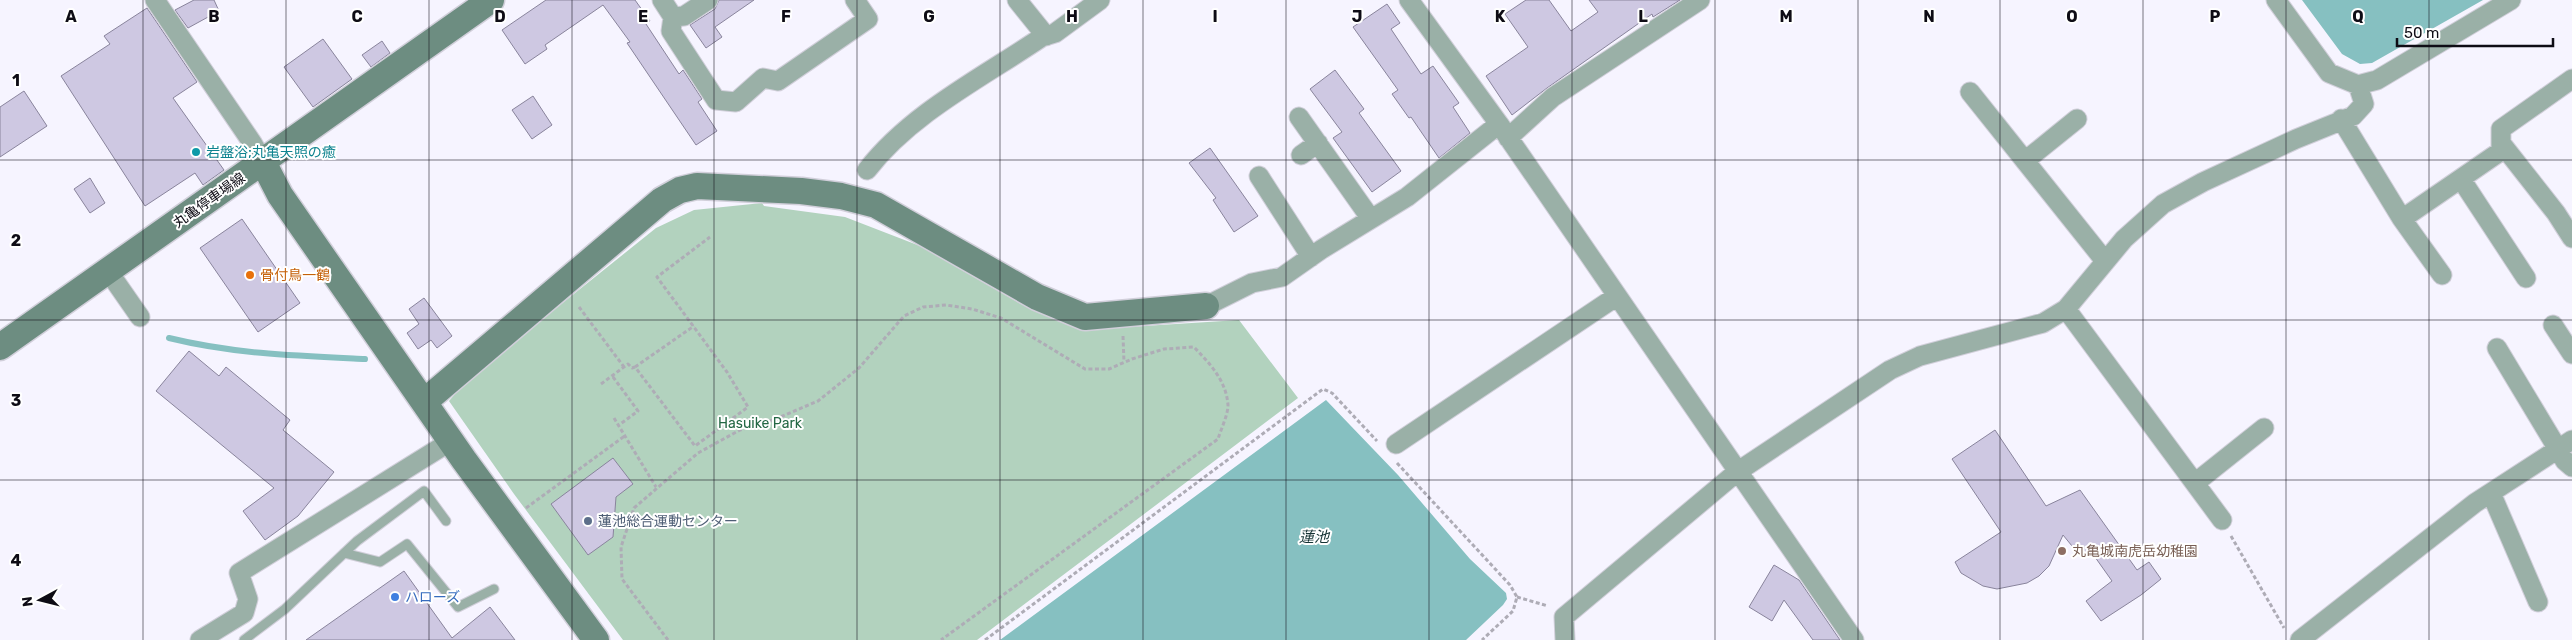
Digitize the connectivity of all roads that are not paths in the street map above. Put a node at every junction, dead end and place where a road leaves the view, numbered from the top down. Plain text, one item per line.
1 (155, 0) edge
2 (490, 0) edge
3 (662, 0) edge
4 (708, 0) edge
5 (855, 0) edge
6 (1017, 0) edge
7 (1100, 0) edge
8 (1409, 0) edge
9 (1700, 0) edge
10 (2276, 0) edge
11 (2511, 0) edge
12 (673, 17) junction
13 (1046, 36) junction
14 (2572, 79) edge
15 (2358, 85) junction
16 (1970, 92) dead end
17 (1299, 117) dead end
18 (2077, 119) dead end
19 (2341, 120) junction
20 (1504, 131) junction
21 (1318, 143) junction
22 (2501, 143) junction
23 (1301, 155) dead end
24 (2025, 160) junction
25 (263, 162) junction
26 (867, 170) dead end
27 (1259, 176) dead end
28 (2461, 179) junction
29 (1371, 219) junction
30 (2402, 219) junction
31 (2572, 238) edge
32 (1311, 257) junction
33 (2105, 261) junction
34 (108, 271) junction
35 (2442, 275) dead end
36 (2526, 278) dead end
37 (1617, 296) junction
38 (1206, 306) joint
39 (2066, 310) junction
40 (140, 317) dead end
41 (2553, 325) dead end
42 (0, 347) edge
43 (2497, 348) dead end
44 (2572, 354) edge
45 (424, 402) junction
46 (2264, 428) dead end
47 (451, 441) junction
48 (2565, 445) edge
49 (1389, 448) road end
50 (2572, 467) edge
51 (1737, 472) junction
52 (2195, 483) junction
53 (2491, 492) junction
54 (2222, 520) road end
55 (446, 521) dead end
56 (344, 553) junction
57 (494, 589) dead end
58 (2538, 602) dead end
59 (2293, 636) edge
60 (200, 640) edge
61 (244, 640) edge
62 (596, 640) edge
63 (1566, 640) edge
64 (1854, 640) edge

1 - 25 street
2 - 25 street, 丸亀停車場線
3 - 12 street
4 - 12 street
5 - 12 street
6 - 13 street
7 - 13 street
8 - 20 street
9 - 20 street
10 - 15 street
11 - 15 street
13 - 26 street
14 - 22 street
15 - 19 street
16 - 24 street
17 - 21 street
18 - 24 street
19 - 30 street
19 - 33 street
20 - 29 street
20 - 37 street
21 - 23 street
21 - 29 street
22 - 28 street
22 - 31 street
24 - 33 street
25 - 34 street, 丸亀停車場線
25 - 45 street
27 - 32 street
28 - 30 street
28 - 36 street
29 - 32 street
30 - 35 street
32 - 38 street
33 - 39 street
34 - 40 street
34 - 42 street, 丸亀停車場線
37 - 49 street
37 - 51 street
38 - 45 street
39 - 51 street
39 - 52 street
41 - 44 street
43 - 48 street
45 - 47 street
46 - 52 street
47 - 60 street
47 - 62 street
48 - 50 street
48 - 53 street
51 - 63 street
51 - 64 street
52 - 54 street
53 - 58 street
53 - 59 street
55 - 56 lane
56 - 57 lane
56 - 61 lane

